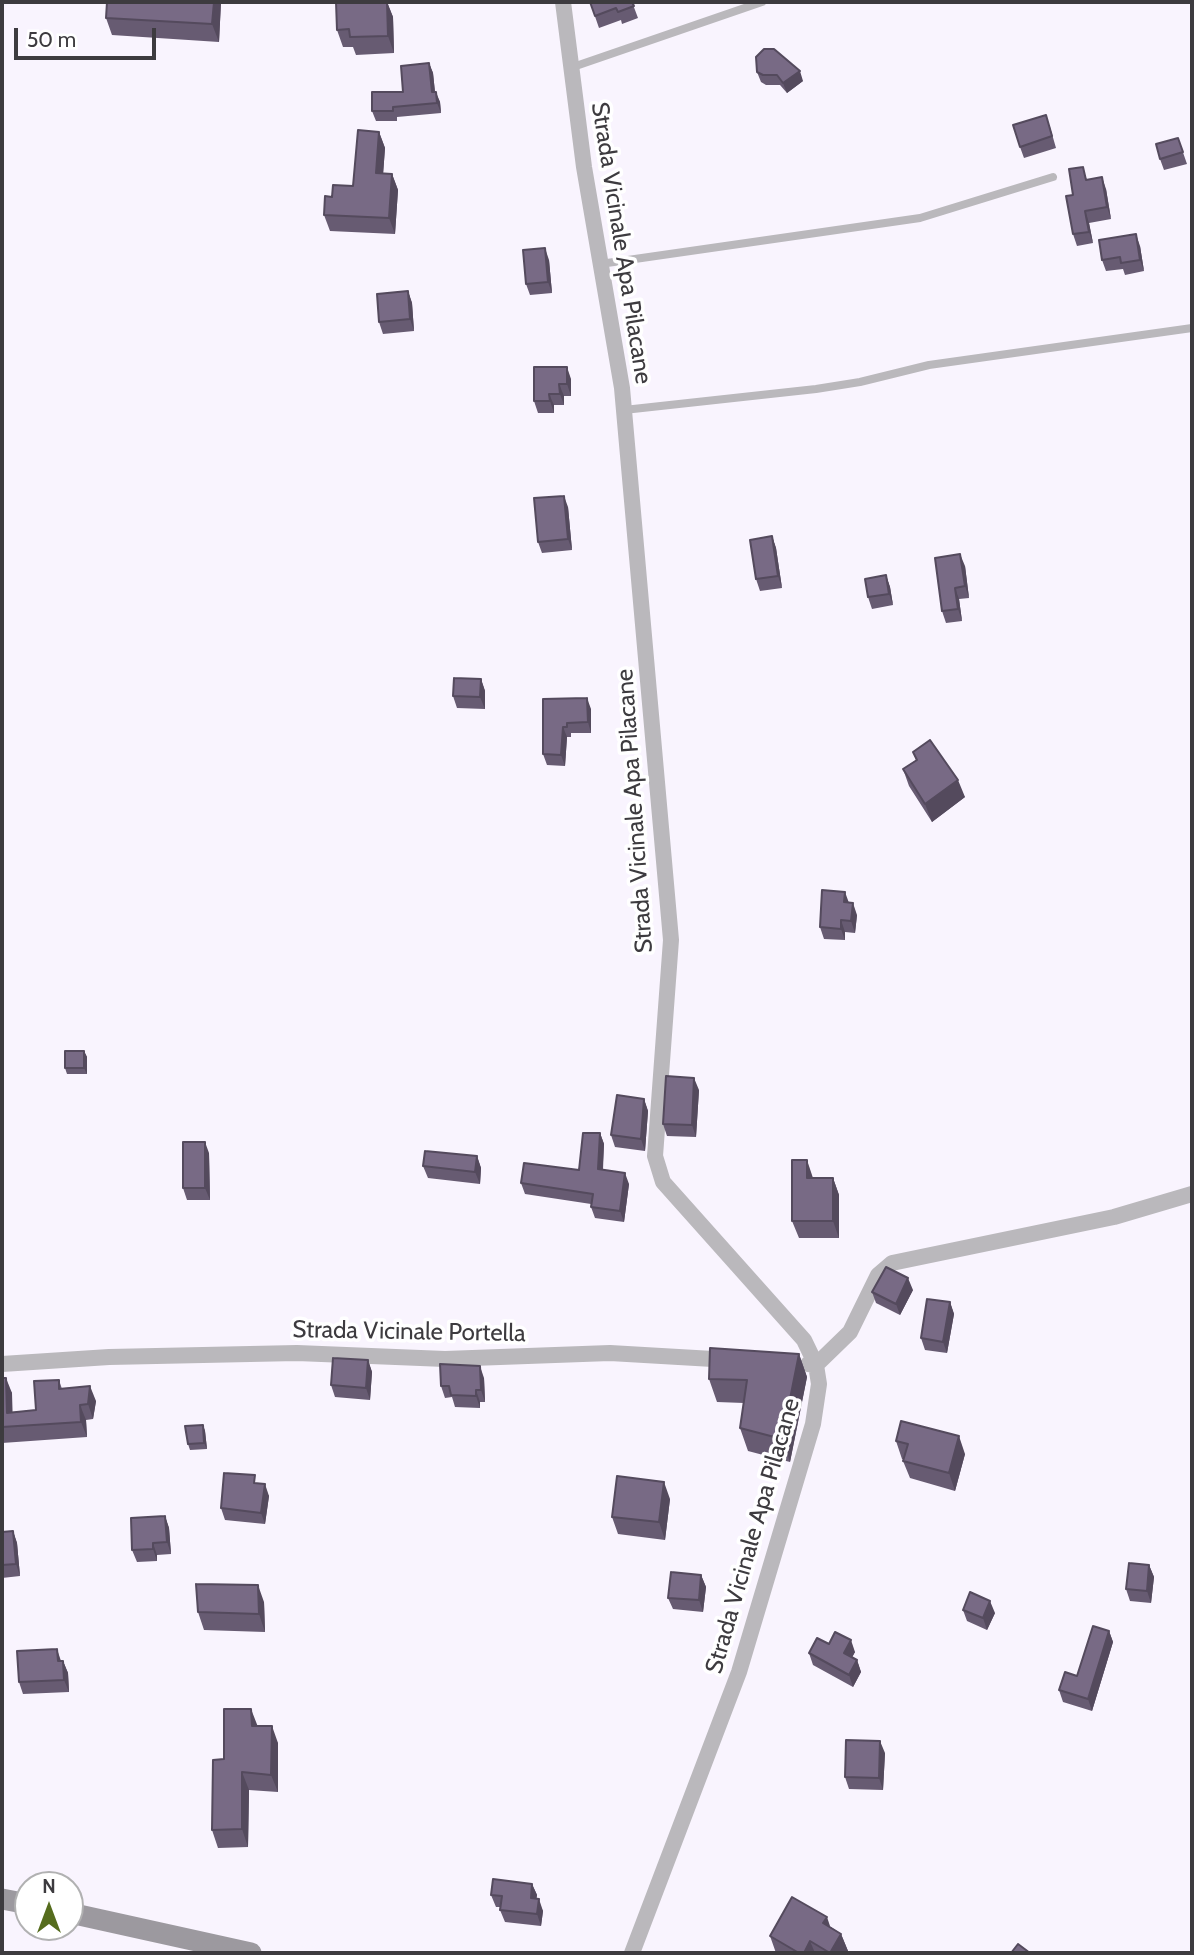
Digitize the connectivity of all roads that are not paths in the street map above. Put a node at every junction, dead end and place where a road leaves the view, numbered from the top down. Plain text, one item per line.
1 (563, 2) edge
2 (762, 2) edge
3 (570, 68) junction
4 (1053, 177) dead end
5 (600, 264) junction
6 (1192, 328) edge
7 (624, 410) junction
8 (1192, 1194) edge
9 (748, 1361) edge
10 (789, 1363) edge
11 (2, 1364) edge
12 (816, 1365) junction
13 (84, 1917) edge
14 (197, 1947) edge
15 (251, 1953) edge
16 (632, 1953) edge

1 - 3 street, Strada Vicinale Apa Pilacane
2 - 3 lane
3 - 5 street, Strada Vicinale Apa Pilacane
4 - 5 lane
5 - 7 street, Strada Vicinale Apa Pilacane
6 - 7 lane
7 - 12 street, Strada Vicinale Apa Pilacane
8 - 12 street
9 - 11 street, Strada Vicinale Portella
10 - 12 street
12 - 16 street, Strada Vicinale Apa Pilacane
13 - 14 main road
14 - 15 main road

